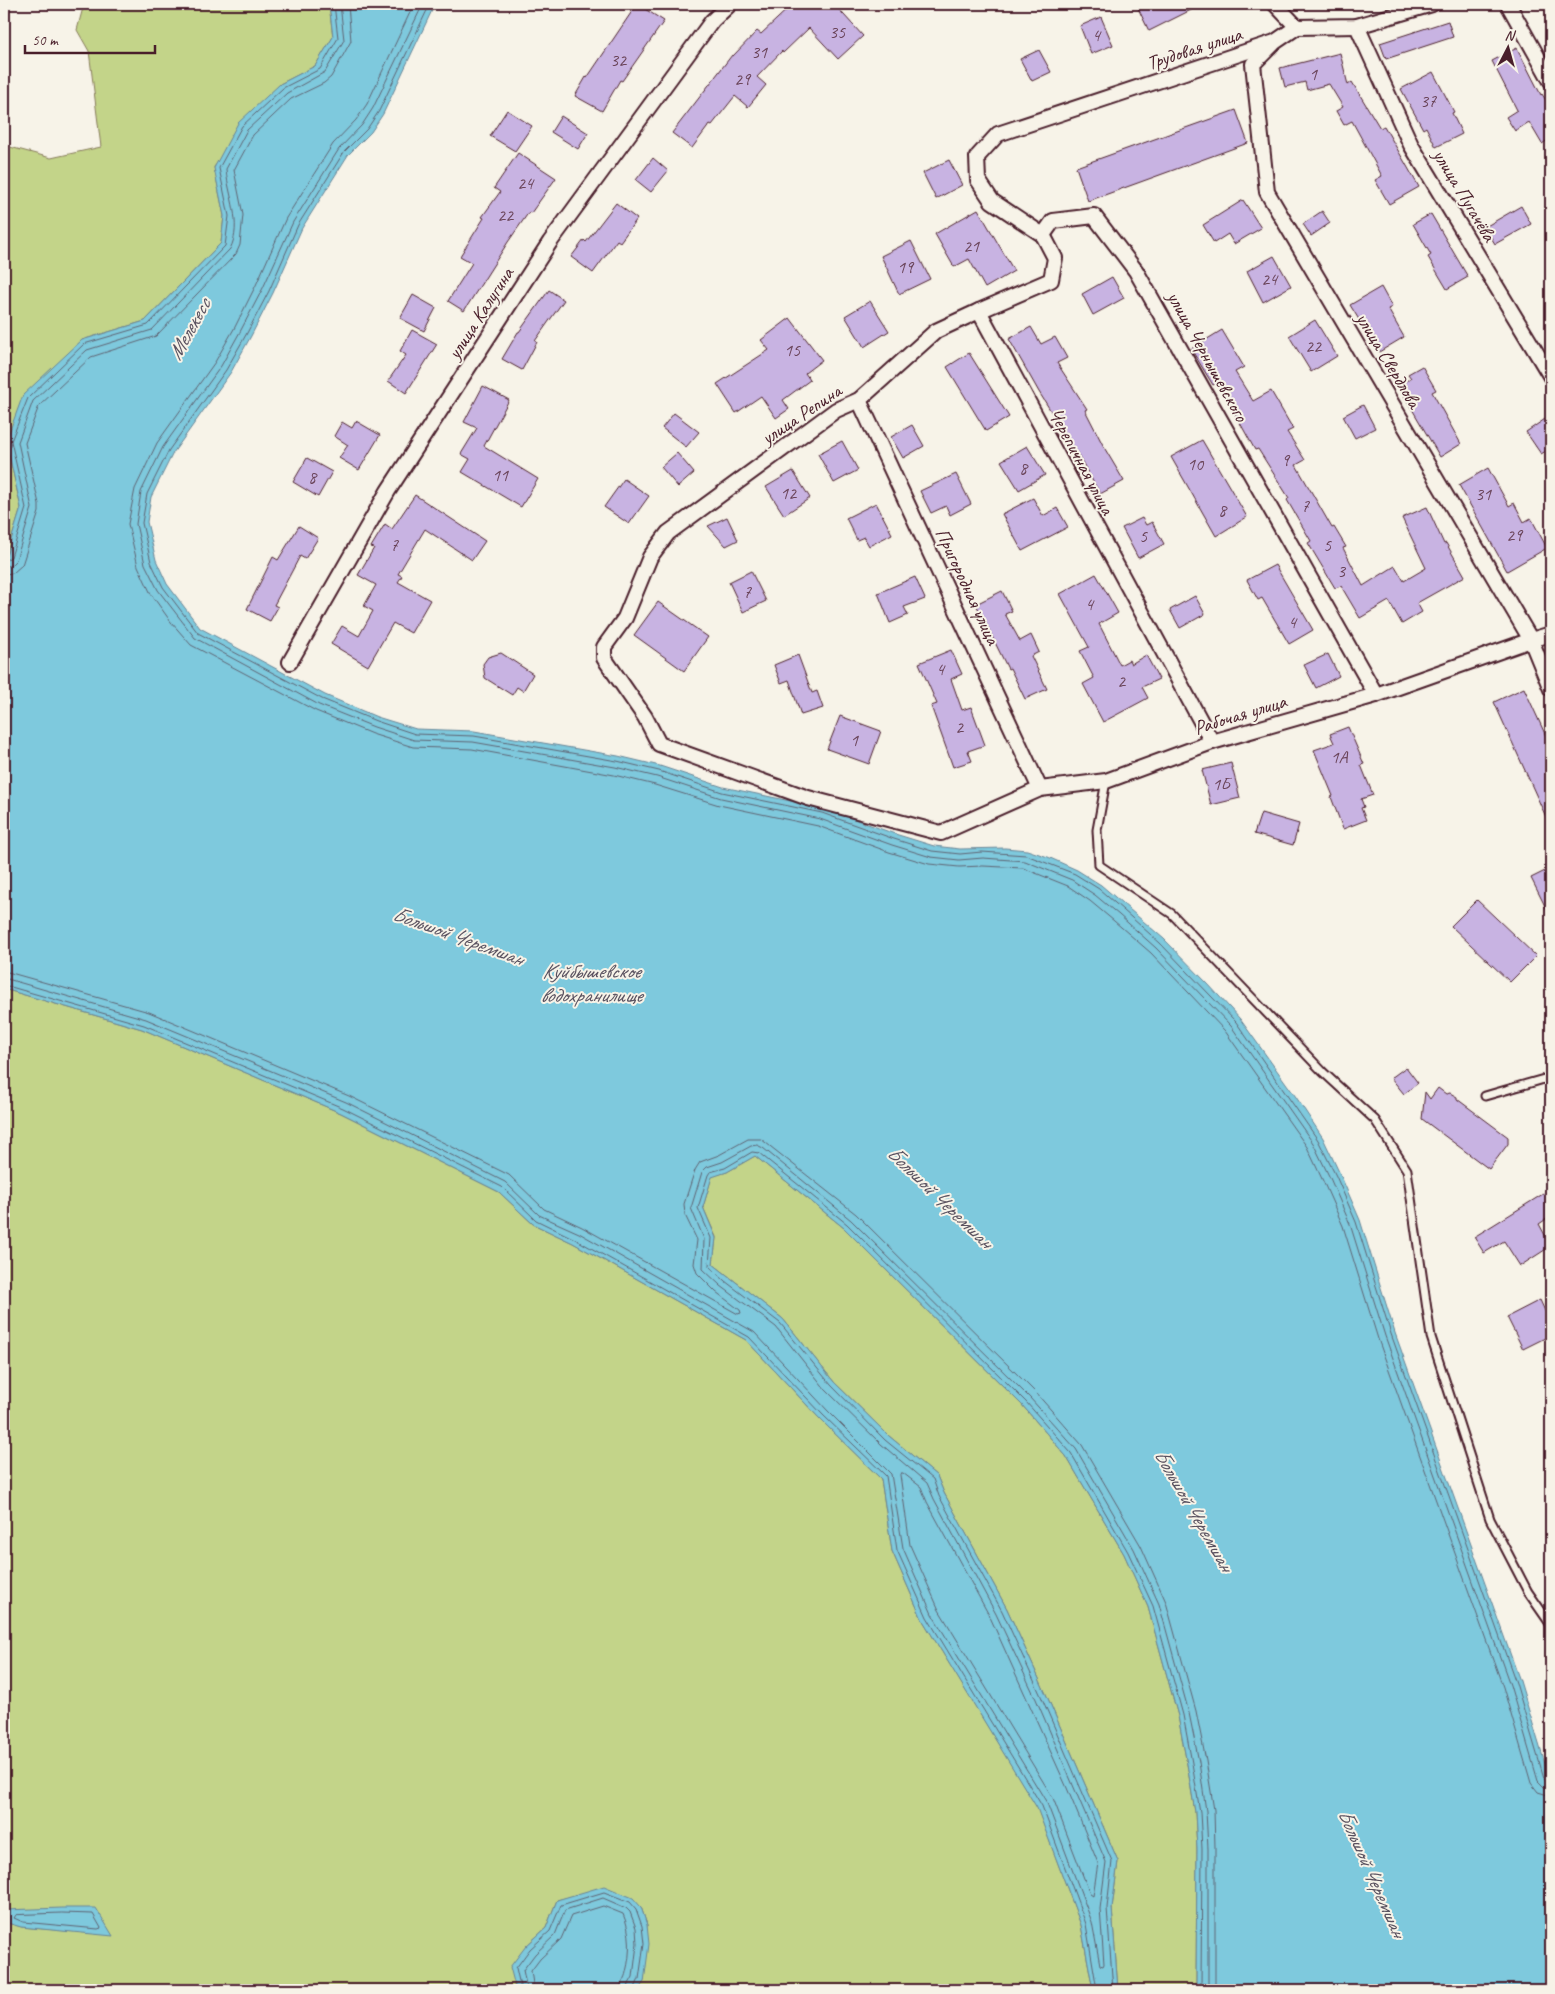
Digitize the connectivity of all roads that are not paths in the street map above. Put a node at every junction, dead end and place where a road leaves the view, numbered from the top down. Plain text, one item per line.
1 (730, 4) edge
2 (1275, 4) edge
3 (1432, 4) edge
4 (1508, 4) edge
5 (1357, 26) junction
6 (1297, 28) junction
7 (1275, 42) junction
8 (1551, 81) edge
9 (1043, 235) junction
10 (979, 311) junction
11 (1551, 377) edge
12 (859, 400) junction
13 (1551, 634) edge
14 (1531, 640) junction
15 (290, 662) dead end
16 (1551, 689) edge
17 (1376, 695) junction
18 (1212, 742) junction
19 (1106, 781) junction
20 (1040, 790) junction
21 (941, 833) joint
22 (1551, 1077) edge
23 (1485, 1096) dead end
24 (1551, 1625) edge

1 - 15 street, улица Калугина
2 - 6 street
3 - 5 street
4 - 8 street
5 - 6 street
5 - 11 street, улица Пугачёва
6 - 7 street, Трудовая улица
7 - 9 street, Трудовая улица
7 - 14 street, улица Свердлова
9 - 10 street
9 - 17 street, улица Чернышевского
10 - 12 street, улица Репина
10 - 18 street, Черепичная улица
12 - 20 street, Пригородная улица
12 - 21 street, улица Репина
13 - 14 street, Рабочая улица
14 - 16 street, улица Свердлова
14 - 17 street, Рабочая улица
17 - 18 street, Рабочая улица
18 - 19 street, Рабочая улица
19 - 20 street, Рабочая улица
19 - 24 lane
20 - 21 street, Рабочая улица
22 - 23 lane

